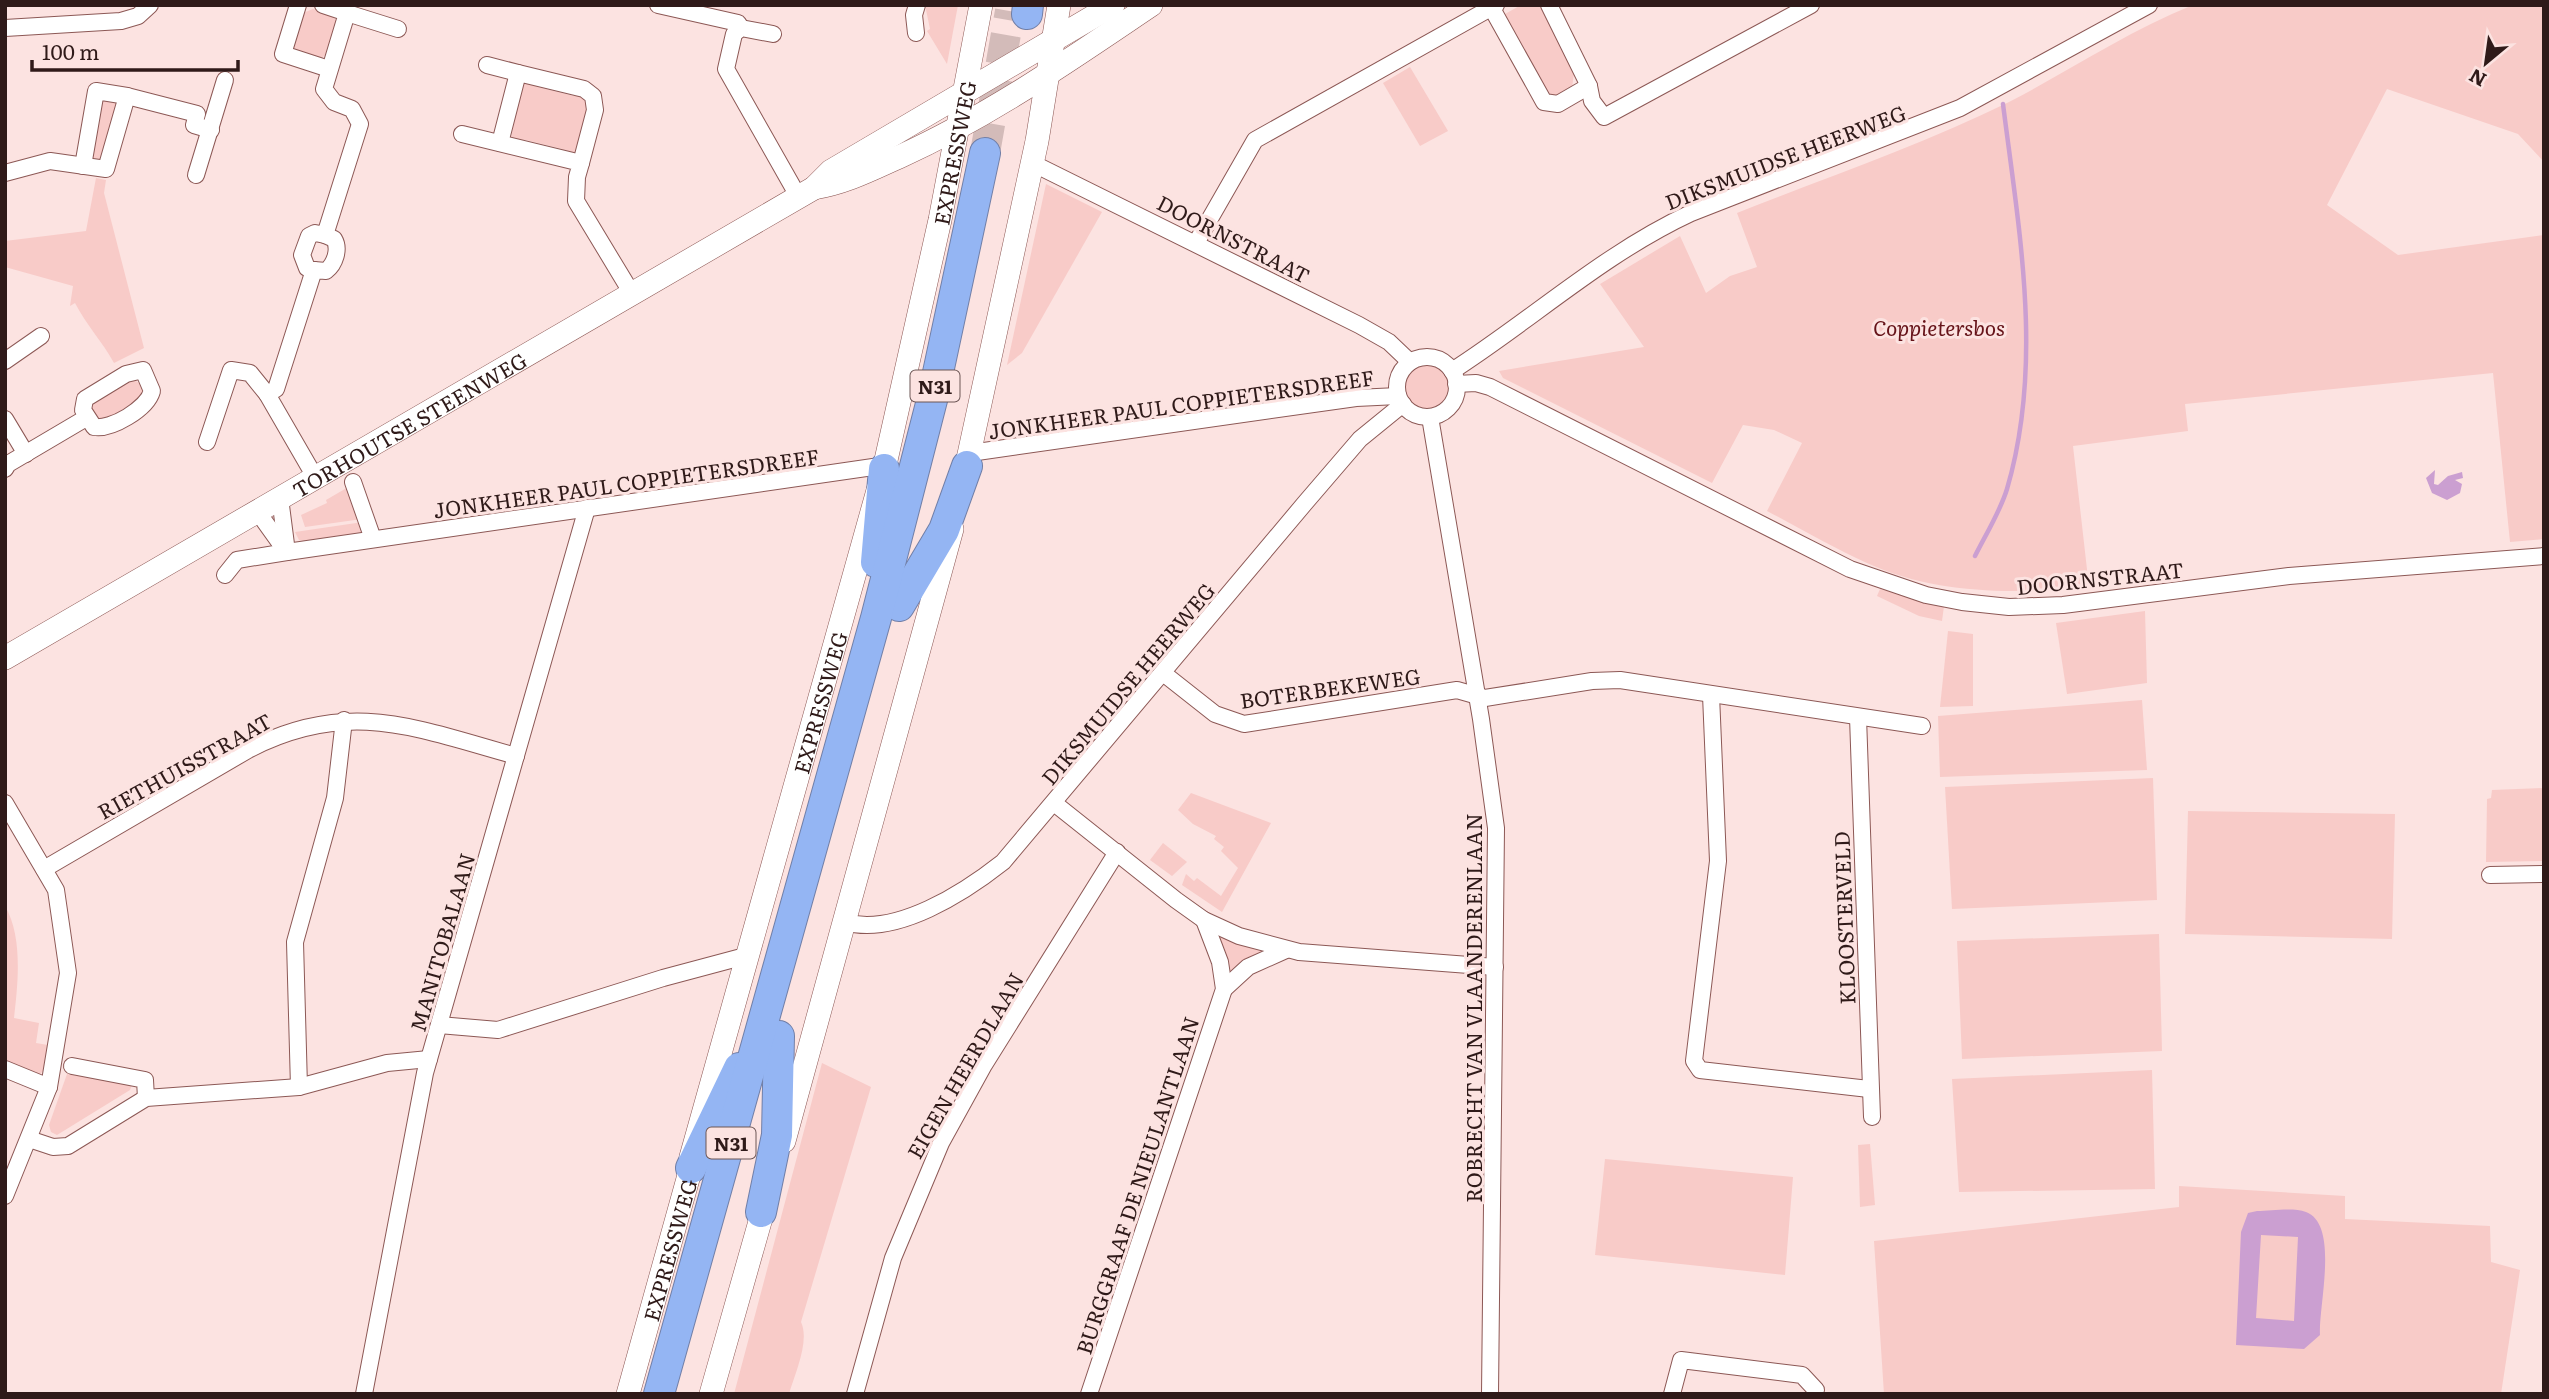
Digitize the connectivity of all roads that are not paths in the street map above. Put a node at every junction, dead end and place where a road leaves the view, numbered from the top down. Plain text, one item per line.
1 (150, 5) edge
2 (298, 5) edge
3 (323, 5) edge
4 (657, 5) edge
5 (917, 5) edge
6 (1059, 5) edge
7 (1113, 5) edge
8 (1151, 5) edge
9 (1549, 5) edge
10 (1811, 5) edge
11 (2149, 5) edge
12 (1492, 6) edge
13 (1011, 8) edge
14 (347, 13) junction
15 (5, 28) edge
16 (741, 28) junction
17 (398, 29) dead end
18 (916, 33) dead end
19 (772, 34) dead end
20 (1052, 42) junction
21 (487, 65) dead end
22 (329, 69) junction
23 (518, 73) junction
24 (1046, 78) junction
25 (225, 80) dead end
26 (1589, 86) junction
27 (965, 92) junction
28 (127, 96) junction
29 (218, 106) junction
30 (197, 114) junction
31 (957, 129) junction
32 (211, 130) junction
33 (462, 134) dead end
34 (500, 143) junction
35 (993, 153) tunnel mouth
36 (581, 163) junction
37 (1032, 163) junction
38 (83, 166) junction
39 (5, 173) edge
40 (196, 175) dead end
41 (806, 192) junction
42 (325, 235) junction
43 (1196, 243) junction
44 (314, 270) junction
45 (631, 292) junction
46 (41, 336) dead end
47 (5, 361) edge
48 (1410, 362) junction
49 (1454, 377) junction
50 (267, 394) junction
51 (1400, 400) junction
52 (1430, 417) junction
53 (86, 418) dead end
54 (5, 419) edge
55 (206, 442) dead end
56 (26, 454) junction
57 (968, 459) junction
58 (5, 469) edge
59 (884, 469) junction
60 (315, 477) junction
61 (353, 482) dead end
62 (280, 498) junction
63 (587, 508) junction
64 (257, 511) junction
65 (373, 539) junction
66 (287, 552) junction
67 (2544, 556) edge
68 (225, 575) dead end
69 (888, 612) junction
70 (5, 658) edge
71 (1163, 673) junction
72 (1476, 693) junction
73 (1711, 695) junction
74 (1858, 717) junction
75 (344, 720) junction
76 (1922, 726) dead end
77 (516, 756) junction
78 (5, 803) edge
79 (1054, 803) junction
80 (1117, 852) junction
81 (44, 869) junction
82 (2544, 874) edge
83 (2490, 875) dead end
84 (1204, 920) junction
85 (845, 922) junction
86 (1286, 950) junction
87 (749, 955) junction
88 (1495, 967) junction
89 (1224, 989) junction
90 (439, 1025) junction
91 (772, 1028) junction
92 (429, 1059) junction
93 (72, 1066) dead end
94 (5, 1069) edge
95 (49, 1087) junction
96 (299, 1087) junction
97 (1869, 1089) junction
98 (146, 1098) junction
99 (1872, 1117) dead end
100 (29, 1139) junction
101 (691, 1168) junction
102 (7, 1188) edge
103 (761, 1212) junction
104 (1816, 1390) dead end
105 (364, 1394) edge
106 (628, 1394) edge
107 (659, 1394) edge
108 (679, 1394) edge
109 (711, 1394) edge
110 (855, 1394) edge
111 (1089, 1394) edge
112 (1490, 1394) edge
113 (1672, 1394) edge

1 - 15 street
2 - 22 street
3 - 14 street
4 - 16 street
5 - 18 street
6 - 20 street
7 - 20 street, TORHOUTSE STEENWEG
8 - 24 street, TORHOUTSE STEENWEG
9 - 26 street
10 - 26 street
11 - 49 street, DIKSMUIDSE HEERWEG
12 - 26 street
12 - 43 street
13 - 27 street, EXPRESSWEG
14 - 17 street
14 - 22 street
16 - 19 street
16 - 41 street
20 - 24 street
20 - 27 street, TORHOUTSE STEENWEG
21 - 23 street
22 - 42 street
23 - 34 street
23 - 36 street
24 - 31 street, TORHOUTSE STEENWEG
24 - 37 street
25 - 29 street
27 - 31 street, EXPRESSWEG
27 - 41 street, TORHOUTSE STEENWEG
28 - 30 street
28 - 38 street
28 - 38 street
29 - 30 street
29 - 32 street
30 - 32 street
31 - 41 street, TORHOUTSE STEENWEG
31 - 59 street, EXPRESSWEG
32 - 40 street
33 - 34 street
34 - 36 street
35 - 69 highway, EXPRESSWEG / N31
36 - 45 street
37 - 43 street, DOORNSTRAAT
37 - 57 street
38 - 39 street
41 - 45 street, TORHOUTSE STEENWEG
42 - 44 street
42 - 44 street
43 - 48 street, DOORNSTRAAT
44 - 50 street
45 - 60 street, TORHOUTSE STEENWEG
46 - 47 street
48 - 49 street
48 - 51 street
49 - 52 street, DIKSMUIDSE HEERWEG
49 - 67 street, DOORNSTRAAT
50 - 55 street
50 - 60 street
51 - 52 street
51 - 57 street, JONKHEER PAUL COPPIETERSDREEF
51 - 71 street, DIKSMUIDSE HEERWEG
52 - 72 street, ROBRECHT VAN VLAANDERENLAAN
53 - 56 street
54 - 56 street
56 - 58 street
57 - 69 highway
57 - 85 street
59 - 63 street, JONKHEER PAUL COPPIETERSDREEF
59 - 69 highway
59 - 87 street, EXPRESSWEG
60 - 62 street, TORHOUTSE STEENWEG
61 - 65 street
62 - 64 street, TORHOUTSE STEENWEG
62 - 66 street
63 - 65 street, JONKHEER PAUL COPPIETERSDREEF
63 - 77 street, MANITOBALAAN
64 - 66 street
64 - 70 street, TORHOUTSE STEENWEG
65 - 66 street, JONKHEER PAUL COPPIETERSDREEF
66 - 68 street, JONKHEER PAUL COPPIETERSDREEF
69 - 91 highway, EXPRESSWEG / N31
71 - 72 street, BOTERBEKEWEG
71 - 79 street, DIKSMUIDSE HEERWEG
72 - 73 street, BOTERBEKEWEG
72 - 88 street, ROBRECHT VAN VLAANDERENLAAN
73 - 74 street, BOTERBEKEWEG
73 - 97 street
74 - 76 street, BOTERBEKEWEG
74 - 97 street, KLOOSTERVELD
75 - 77 street, RIETHUISSTRAAT
75 - 81 street, RIETHUISSTRAAT
75 - 96 street
77 - 90 street, MANITOBALAAN
78 - 81 street
79 - 80 street
79 - 85 street, DIKSMUIDSE HEERWEG
80 - 84 street
80 - 110 street, EIGEN HEERDLAAN
81 - 95 street
82 - 83 street
84 - 86 street
84 - 89 street, BURGGRAAF DE NIEULANTLAAN
85 - 103 street
86 - 88 street
86 - 89 street
87 - 90 street
87 - 101 street, EXPRESSWEG
88 - 112 street, ROBRECHT VAN VLAANDERENLAAN
89 - 111 street, BURGGRAAF DE NIEULANTLAAN
90 - 92 street, MANITOBALAAN
91 - 101 highway
91 - 103 highway
91 - 107 highway, EXPRESSWEG / N31
91 - 108 highway, EXPRESSWEG / N31
92 - 96 street
92 - 105 street, MANITOBALAAN
93 - 98 street
94 - 95 street
95 - 100 street
96 - 98 street
97 - 99 street, KLOOSTERVELD
98 - 100 street
100 - 102 street
101 - 106 street, EXPRESSWEG
103 - 109 street
104 - 113 street

